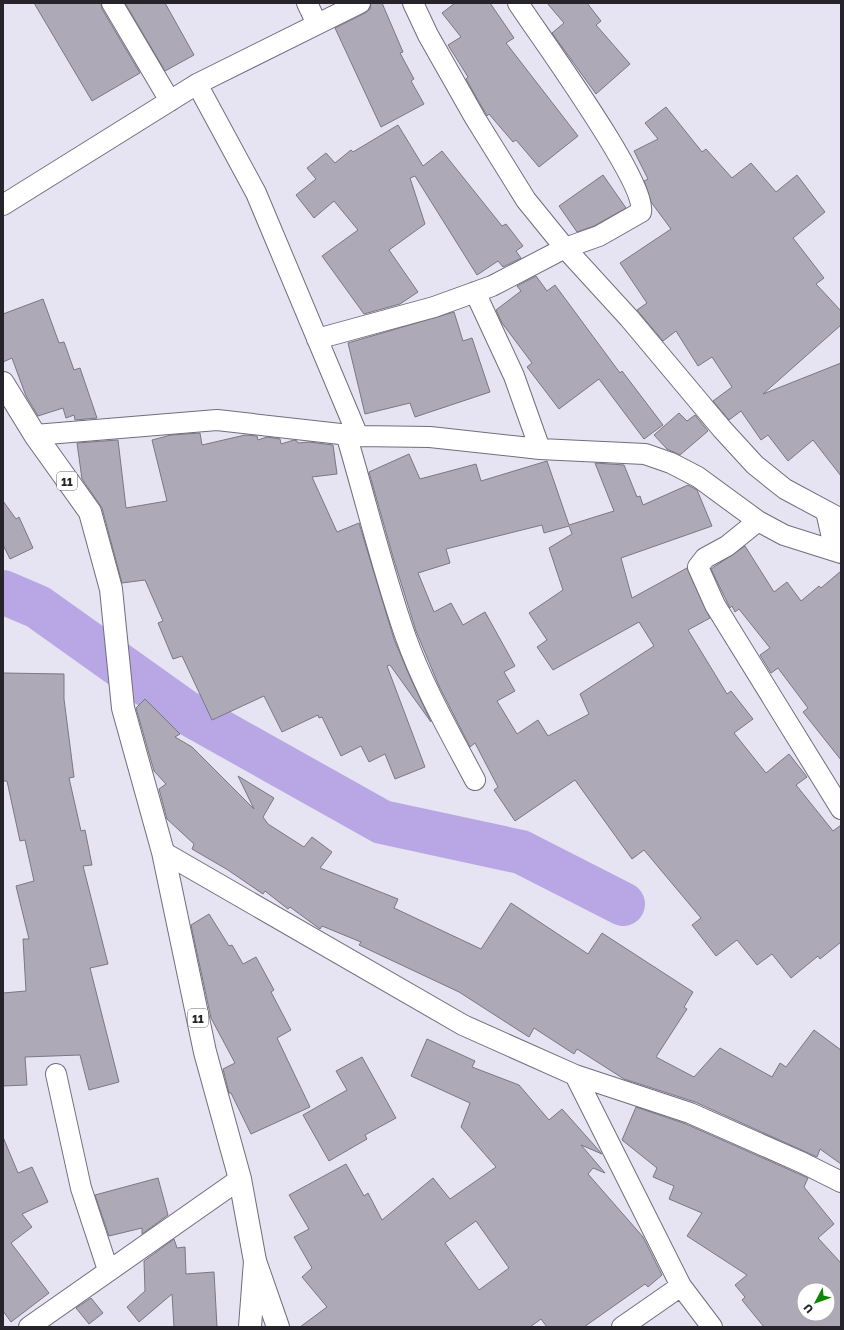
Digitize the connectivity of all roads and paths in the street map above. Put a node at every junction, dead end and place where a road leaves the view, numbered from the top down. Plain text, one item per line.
1 (112, 3) edge
2 (307, 3) edge
3 (360, 3) edge
4 (414, 3) edge
5 (518, 3) edge
6 (317, 24) junction
7 (197, 84) junction
8 (170, 101) junction
9 (3, 205) edge
10 (565, 248) junction
11 (475, 292) junction
12 (317, 339) junction
13 (3, 383) edge
14 (34, 435) junction
15 (352, 435) junction
16 (540, 449) junction
17 (833, 515) edge
18 (758, 521) junction
19 (838, 552) edge
20 (475, 780) dead end
21 (841, 808) edge
22 (163, 852) junction
23 (56, 1074) dead end
24 (575, 1075) junction
25 (240, 1179) junction
26 (841, 1182) edge
27 (255, 1261) junction
28 (108, 1270) junction
29 (681, 1286) junction
30 (29, 1327) edge
31 (250, 1327) edge
32 (278, 1327) edge
33 (622, 1327) edge
34 (712, 1327) edge

1 - 8 street
2 - 6 street
3 - 6 street
4 - 10 street
5 - 10 street
6 - 7 street
7 - 8 street
7 - 12 street
8 - 9 street
10 - 11 street
10 - 17 street
11 - 12 street
11 - 16 street
12 - 15 street
13 - 14 main road, 11
14 - 15 street
14 - 22 main road, 11
15 - 16 street
15 - 20 street
16 - 18 street
17 - 19 street
18 - 19 street
18 - 21 street
22 - 24 street
22 - 25 main road, 11
23 - 28 street
24 - 26 street
24 - 29 street
25 - 27 main road, 11
25 - 28 street
27 - 31 main road
27 - 32 main road, 11
28 - 30 street
29 - 33 street
29 - 34 street

